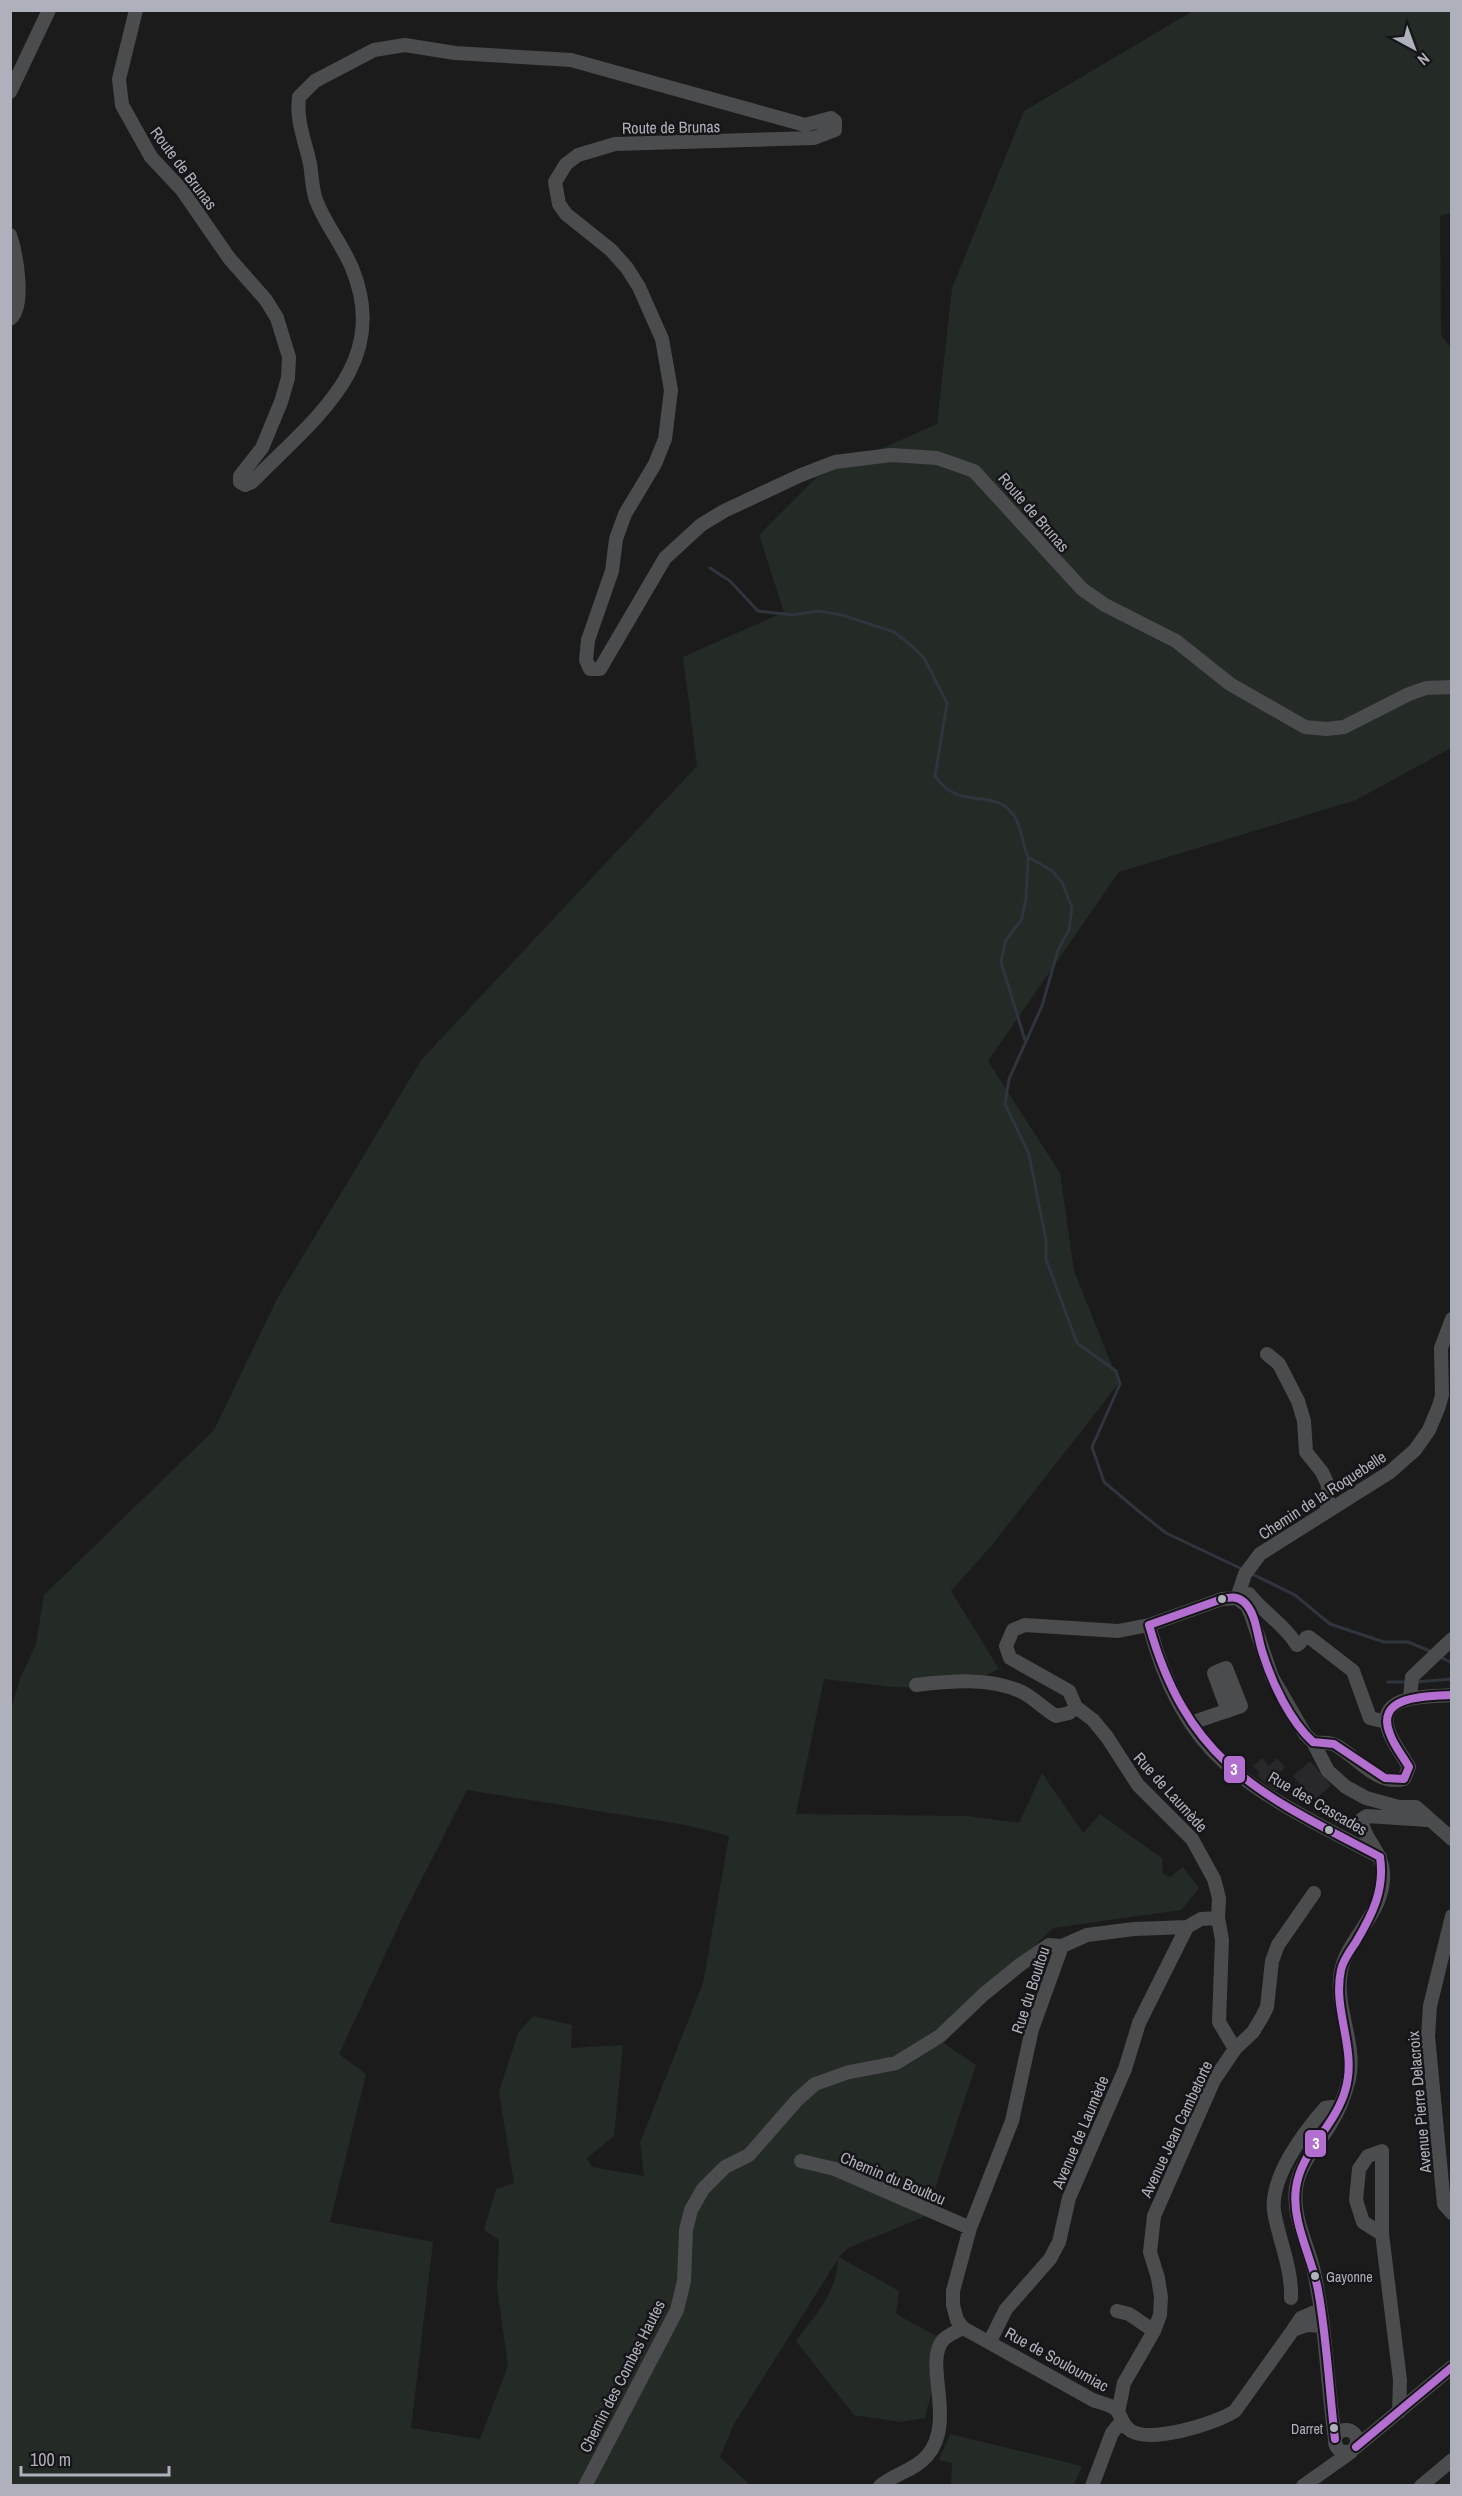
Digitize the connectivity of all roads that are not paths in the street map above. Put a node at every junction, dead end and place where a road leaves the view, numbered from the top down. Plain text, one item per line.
1 (49, 10) edge
2 (136, 10) edge
3 (10, 92) edge
4 (10, 235) edge
5 (10, 319) edge
6 (1452, 687) edge
7 (1452, 1319) edge
8 (1268, 1354) dead end
9 (1327, 1510) junction
10 (1239, 1599) junction
11 (1150, 1627) junction
12 (1443, 1648) edge
13 (916, 1685) dead end
14 (1452, 1695) edge
15 (1410, 1698) junction
16 (1076, 1707) junction
17 (1228, 1711) dead end
18 (1386, 1722) junction
19 (1191, 1724) junction
20 (1313, 1742) junction
21 (1428, 1820) junction
22 (1450, 1842) edge
23 (1380, 1857) junction
24 (1314, 1893) dead end
25 (1452, 1916) edge
26 (1218, 1918) junction
27 (1187, 1927) junction
28 (1062, 1946) junction
29 (1234, 2049) junction
30 (1340, 2106) junction
31 (801, 2161) dead end
32 (1452, 2213) edge
33 (970, 2228) junction
34 (1382, 2234) junction
35 (1291, 2298) dead end
36 (1320, 2310) junction
37 (1117, 2311) dead end
38 (1322, 2326) junction
39 (963, 2328) junction
40 (1293, 2330) junction
41 (1154, 2331) junction
42 (990, 2341) junction
43 (1451, 2368) edge
44 (1400, 2380) junction
45 (1421, 2394) junction
46 (1399, 2412) junction
47 (1120, 2417) junction
48 (1379, 2428) junction
49 (1342, 2437) junction
50 (1354, 2450) junction
51 (1452, 2460) edge
52 (1322, 2473) junction
53 (1423, 2485) edge
54 (585, 2486) edge
55 (880, 2486) edge
56 (1092, 2486) edge
57 (1304, 2486) edge

1 - 3 street
2 - 6 street, Route de Brunas
4 - 5 street
7 - 9 street, Chemin de la Roquebelle
8 - 9 street
9 - 10 street, Chemin de la Roquebelle
10 - 11 street
10 - 18 street
10 - 20 street
11 - 16 street, Rue de Laumède
11 - 19 street, Rue des Cascades
12 - 15 street
13 - 16 street
14 - 15 street
15 - 18 street
16 - 26 street, Rue de Laumède
17 - 19 street
18 - 20 street
19 - 23 street, Rue des Cascades
20 - 21 street
21 - 22 street
21 - 23 street
23 - 30 street
24 - 29 street, Avenue Jean Cambetorte
25 - 32 street, Avenue Pierre Delacroix
26 - 27 street, Rue du Boultou
26 - 29 street
27 - 28 street, Rue du Boultou
27 - 42 street, Avenue de Laumède
28 - 33 street, Rue du Boultou
28 - 54 street, Chemin des Combes Hautes
29 - 41 street, Avenue Jean Cambetorte
30 - 35 street
30 - 36 street
31 - 33 street, Chemin du Boultou
33 - 39 street, Rue du Boultou
34 - 34 street
34 - 44 street
36 - 38 street
36 - 40 street, Rue de Souloumiac
37 - 41 street
38 - 40 street
38 - 49 street
39 - 42 street, Rue de Souloumiac
39 - 55 street
40 - 47 street, Rue de Souloumiac
41 - 47 street, Avenue Jean Cambetorte
42 - 47 street, Rue de Souloumiac
43 - 45 street
44 - 45 street
44 - 46 street
45 - 46 street
46 - 48 street
47 - 56 street, Avenue Jean Cambetorte
48 - 49 street
48 - 50 street
49 - 50 street
49 - 50 street
49 - 52 street
50 - 52 street
51 - 53 street
52 - 57 street

